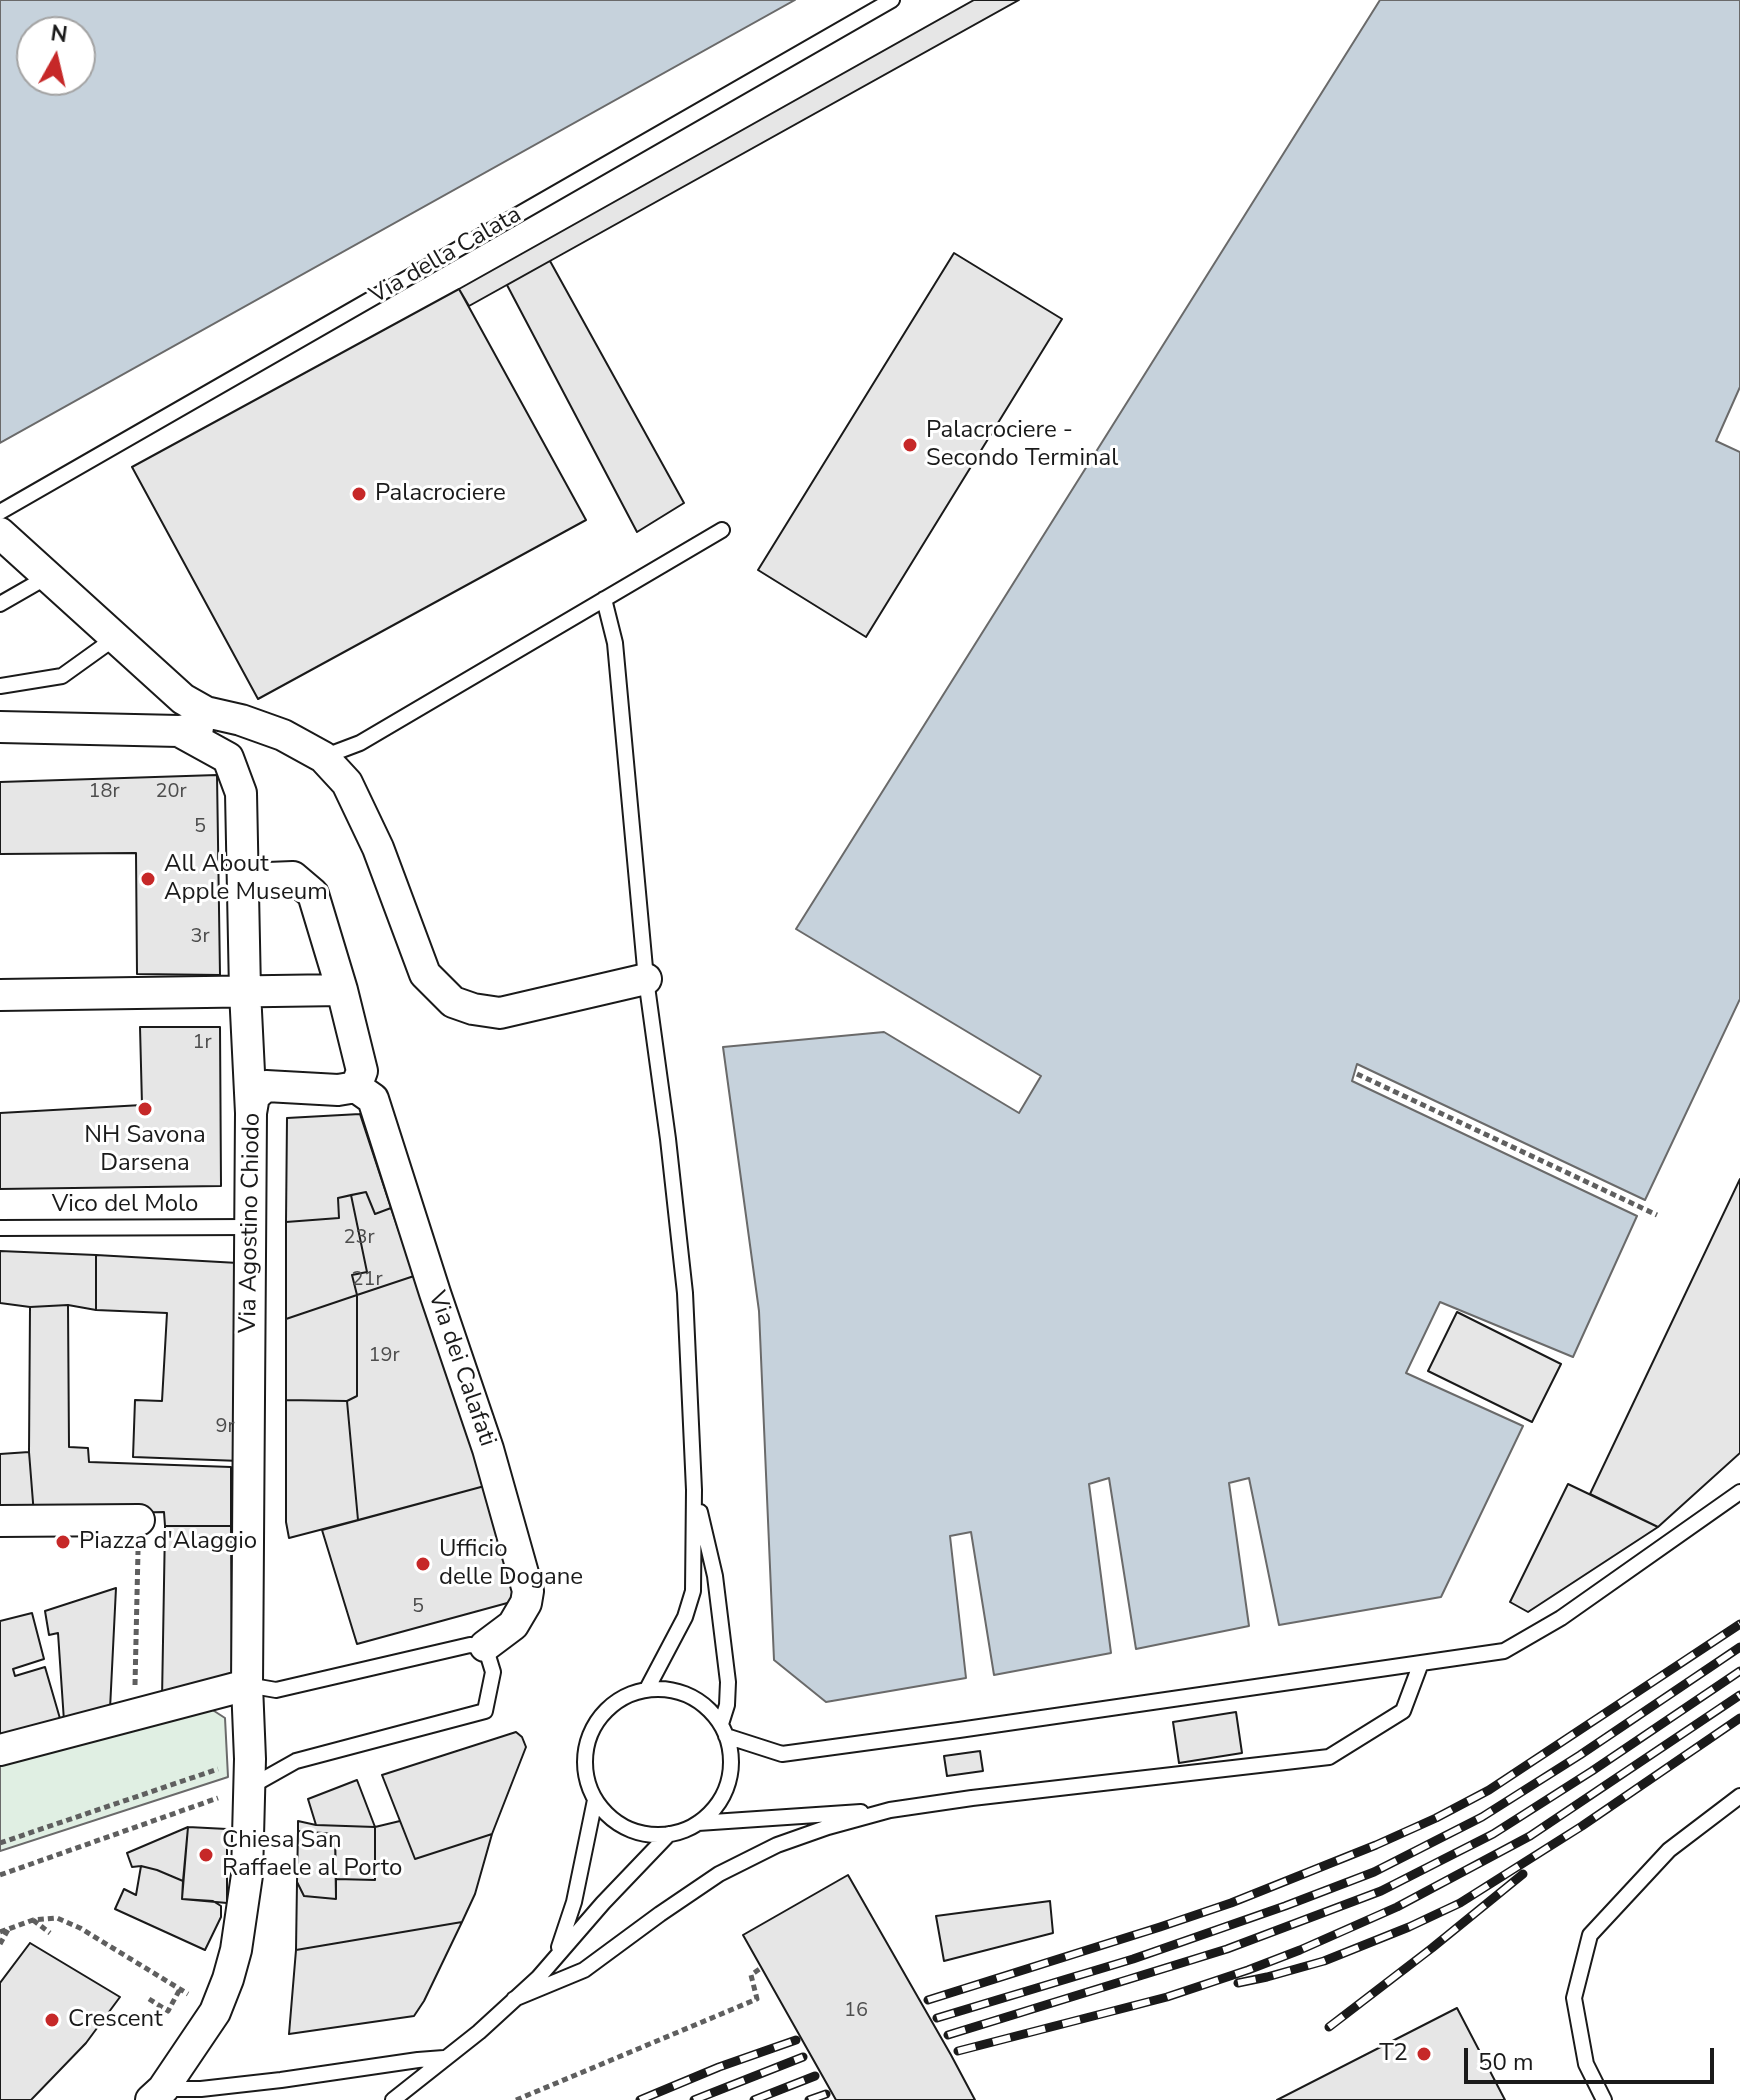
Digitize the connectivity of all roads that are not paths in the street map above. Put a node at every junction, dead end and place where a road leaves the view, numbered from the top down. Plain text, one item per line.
1 (892, 0) edge
2 (0, 512) edge
3 (722, 530) dead end
4 (0, 533) edge
5 (47, 577) junction
6 (604, 599) junction
7 (0, 604) edge
8 (115, 638) junction
9 (0, 686) edge
10 (241, 720) junction
11 (0, 727) edge
12 (179, 731) junction
13 (323, 757) junction
14 (243, 879) junction
15 (646, 979) junction
16 (342, 990) junction
17 (245, 991) junction
18 (0, 995) edge
19 (356, 1087) junction
20 (251, 1113) junction
21 (249, 1227) junction
22 (0, 1228) edge
23 (694, 1490) junction
24 (1740, 1492) edge
25 (139, 1520) road end
26 (0, 1521) edge
27 (485, 1646) junction
28 (1421, 1663) junction
29 (247, 1685) junction
30 (647, 1689) junction
31 (724, 1730) junction
32 (0, 1750) edge
33 (249, 1774) junction
34 (1740, 1796) edge
35 (595, 1800) junction
36 (890, 1810) junction
37 (698, 1823) junction
38 (669, 1834) junction
39 (557, 1954) junction
40 (514, 1999) junction
41 (445, 2058) junction
42 (157, 2094) edge
43 (393, 2100) edge
44 (1604, 2100) edge

1 - 2 lane, Via della Calata
3 - 6 lane
4 - 5 street
5 - 7 lane
5 - 8 street
6 - 13 lane
6 - 15 lane
8 - 9 lane
8 - 10 street
10 - 12 street
10 - 13 street
11 - 12 street
12 - 14 street
13 - 15 street
14 - 16 street
14 - 17 street
15 - 23 lane
16 - 17 street
16 - 19 street
17 - 18 street
17 - 20 street
19 - 20 street, Via Agostino Chiodo
19 - 27 street, Via dei Calafati
20 - 21 street, Via Agostino Chiodo
21 - 22 lane, Vico del Molo
21 - 29 street, Via Agostino Chiodo
23 - 30 lane
23 - 31 lane
24 - 28 lane
25 - 26 street
27 - 29 lane
27 - 33 lane
28 - 31 lane
28 - 36 lane
29 - 32 street
29 - 33 street, Via Agostino Chiodo
30 - 31 lane
30 - 35 lane
31 - 37 lane
33 - 42 street, Via Agostino Chiodo
34 - 44 lane
35 - 38 lane
35 - 39 lane
36 - 37 lane
36 - 40 lane
37 - 38 lane
38 - 39 lane
39 - 40 lane
40 - 41 lane
41 - 42 lane
41 - 43 lane

